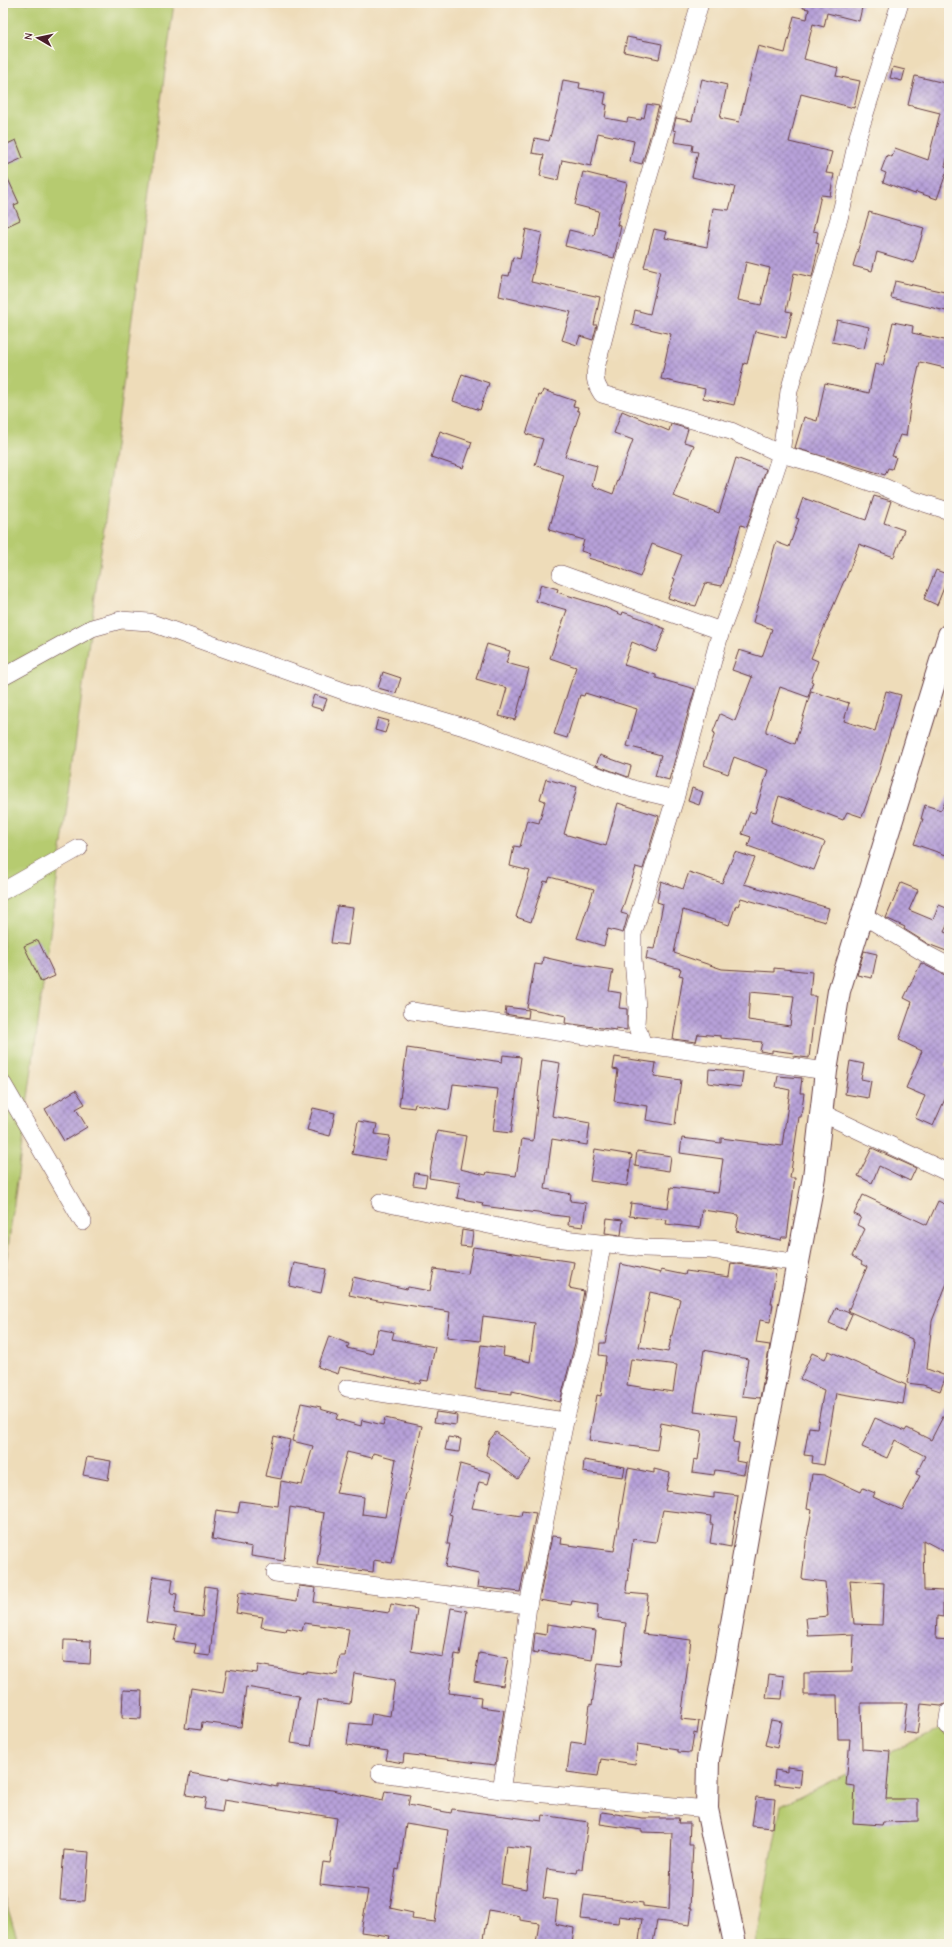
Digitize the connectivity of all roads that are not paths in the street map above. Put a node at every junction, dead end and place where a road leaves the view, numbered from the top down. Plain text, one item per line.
1 (700, 3) edge
2 (900, 3) edge
3 (781, 454) junction
4 (949, 511) edge
5 (561, 574) dead end
6 (720, 631) junction
7 (949, 635) edge
8 (3, 677) edge
9 (675, 799) junction
10 (79, 848) dead end
11 (3, 891) edge
12 (862, 914) junction
13 (949, 966) edge
14 (412, 1012) dead end
15 (643, 1045) junction
16 (826, 1071) junction
17 (3, 1084) edge
18 (822, 1113) junction
19 (949, 1173) edge
20 (380, 1202) dead end
21 (83, 1222) dead end
22 (602, 1244) junction
23 (798, 1263) junction
24 (347, 1388) dead end
25 (564, 1421) junction
26 (275, 1573) dead end
27 (528, 1605) junction
28 (380, 1773) dead end
29 (501, 1790) junction
30 (707, 1809) junction
31 (735, 1944) edge

1 - 3 street
2 - 3 street
3 - 4 street
3 - 6 street
5 - 6 street
6 - 9 street
7 - 12 street
8 - 9 street
9 - 15 street
10 - 11 street
12 - 13 street
12 - 16 street
14 - 15 street
15 - 16 street
16 - 18 street
17 - 21 street
18 - 19 street
18 - 23 street
20 - 22 street
22 - 23 street
22 - 25 street
23 - 30 street
24 - 25 street
25 - 27 street
26 - 27 street
27 - 29 street
28 - 29 street
29 - 30 street
30 - 31 street

